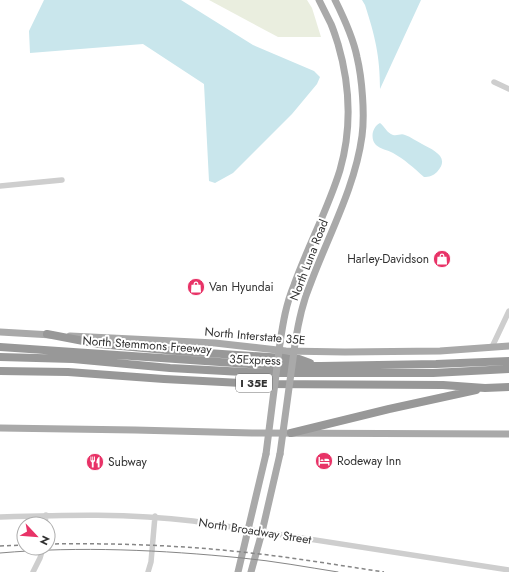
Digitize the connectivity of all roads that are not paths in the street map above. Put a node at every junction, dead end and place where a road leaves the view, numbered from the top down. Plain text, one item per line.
1 (319, 0) edge
2 (335, 0) edge
3 (494, 82) dead end
4 (509, 89) edge
5 (62, 180) dead end
6 (0, 186) edge
7 (509, 311) edge
8 (0, 332) edge
9 (47, 334) junction
10 (509, 346) edge
11 (0, 347) edge
12 (492, 347) junction
13 (0, 357) edge
14 (509, 361) edge
15 (321, 366) junction
16 (509, 369) edge
17 (0, 371) edge
18 (509, 387) edge
19 (485, 388) junction
20 (0, 428) edge
21 (291, 433) junction
22 (509, 434) edge
23 (56, 516) edge
24 (155, 516) junction
25 (0, 517) edge
26 (16, 517) edge
27 (249, 530) junction
28 (262, 532) junction
29 (41, 556) edge
30 (509, 570) edge
31 (33, 572) edge
32 (148, 572) edge
33 (238, 572) edge
34 (251, 572) edge

1 - 27 main road, North Luna Road, bridge
2 - 28 main road, North Luna Road, bridge
3 - 4 street
5 - 6 street
7 - 12 street
8 - 9 main road, North Interstate 35E
9 - 12 main road, North Interstate 35E
9 - 15 highway
10 - 12 main road, North Interstate 35E
11 - 15 highway, North Stemmons Freeway / I 35E
13 - 16 highway, 35Express
14 - 15 highway, North Stemmons Freeway / I 35E
17 - 19 highway, I 35E
18 - 19 highway, I 35E
19 - 21 highway
20 - 21 main road
21 - 22 main road
23 - 24 street, North Broadway Street
24 - 27 street, North Broadway Street
24 - 32 street
25 - 26 street, North Broadway Street
27 - 28 street, North Broadway Street
27 - 33 main road, North Luna Road
28 - 30 street, North Broadway Street
28 - 34 main road, North Luna Road
29 - 31 street

